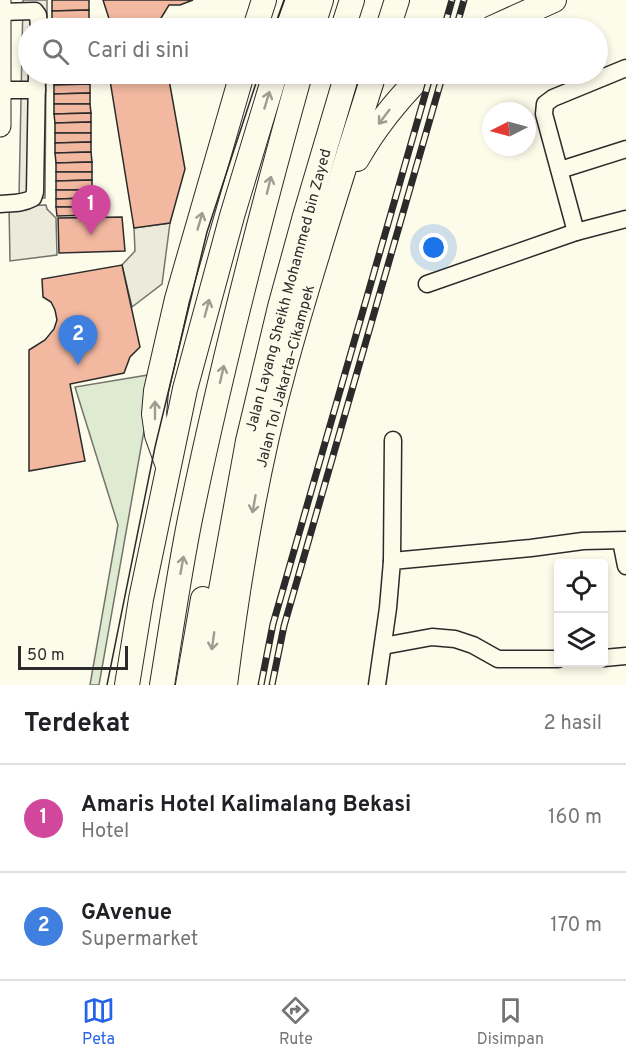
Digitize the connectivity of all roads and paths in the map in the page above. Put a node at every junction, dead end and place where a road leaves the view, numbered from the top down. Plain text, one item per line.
1 (0, 0) edge
2 (264, 0) edge
3 (298, 0) edge
4 (321, 0) edge
5 (352, 0) edge
6 (369, 0) edge
7 (397, 0) edge
8 (554, 0) edge
9 (36, 6) edge
10 (0, 12) edge
11 (258, 18) edge
12 (292, 18) edge
13 (315, 18) edge
14 (346, 18) edge
15 (364, 18) edge
16 (391, 18) edge
17 (514, 18) edge
18 (626, 68) edge
19 (608, 76) edge
20 (239, 84) edge
21 (272, 84) edge
22 (297, 84) edge
23 (327, 84) edge
24 (344, 84) edge
25 (371, 84) edge
26 (414, 84) edge
27 (588, 84) edge
28 (37, 87) edge
29 (0, 90) edge
30 (0, 97) edge
31 (0, 126) edge
32 (626, 149) edge
33 (560, 170) junction
34 (0, 204) edge
35 (626, 219) edge
36 (576, 232) junction
37 (314, 264) junction
38 (427, 284) dead end
39 (393, 440) dead end
40 (168, 466) junction
41 (623, 541) edge
42 (392, 561) junction
43 (626, 566) edge
44 (383, 646) junction
45 (626, 656) edge
46 (608, 658) edge
47 (554, 659) edge
48 (127, 685) edge
49 (162, 685) edge
50 (188, 685) edge
51 (207, 685) edge
52 (225, 685) edge
53 (377, 685) edge

1 - 10 main road
2 - 11 highway
3 - 12 highway
4 - 13 highway
5 - 14 highway
6 - 15 highway
7 - 16 highway
8 - 17 highway
9 - 10 street
10 - 29 main road
18 - 19 street
40 -> 20 highway
40 -> 21 highway
49 -> 22 highway
23 - 50 highway, Jalan Layang Sheikh Mohammed bin Zayed
24 -> 51 highway, Jalan Layang Sheikh Mohammed bin Zayed
25 - 37 highway, Jalan Tol Jakarta–Cikampek
26 -> 37 highway
27 - 33 street
28 - 29 street
28 - 30 street
28 - 34 street
29 - 30 main road
30 - 31 main road
32 - 33 street
33 - 36 street
35 - 36 street
36 - 38 street
37 -> 52 highway, Jalan Tol Jakarta–Cikampek
39 - 42 street
40 - 48 highway
41 - 42 street
41 - 43 street
42 - 44 street
44 - 47 street
44 - 53 street
45 - 46 street

